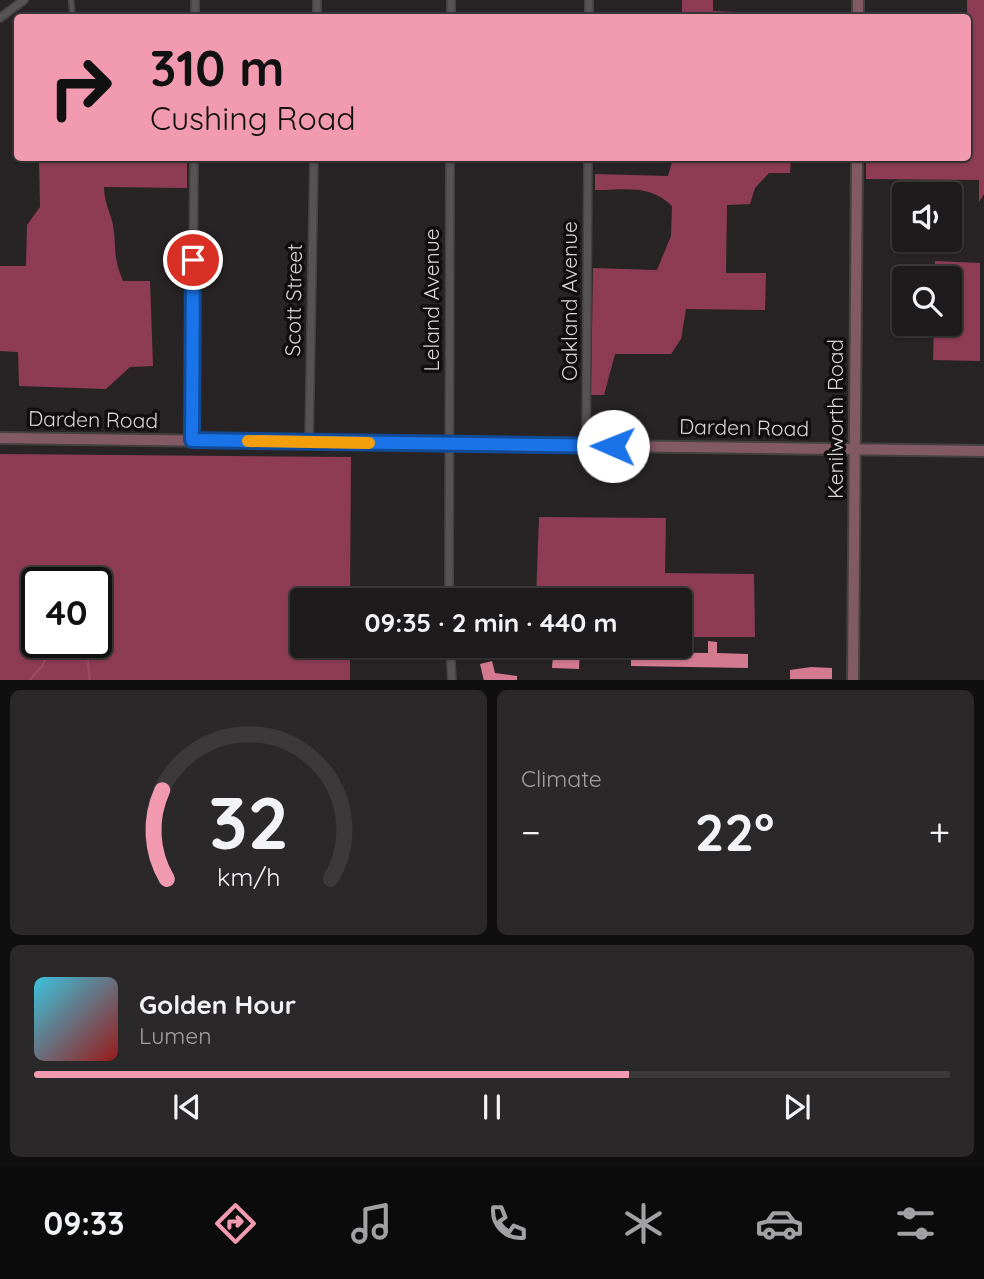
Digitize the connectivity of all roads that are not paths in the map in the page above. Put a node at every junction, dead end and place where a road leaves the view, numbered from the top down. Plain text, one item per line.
1 (24, 0) edge
2 (0, 18) edge
3 (194, 161) edge
4 (314, 161) edge
5 (450, 161) edge
6 (588, 161) edge
7 (858, 161) edge
8 (0, 438) edge
9 (192, 440) junction
10 (309, 443) junction
11 (449, 443) junction
12 (586, 445) junction
13 (855, 448) junction
14 (984, 451) edge
15 (449, 588) edge
16 (451, 658) edge
17 (452, 680) edge
18 (853, 680) edge

1 - 2 street
3 - 9 street
4 - 10 street, Scott Street
5 - 11 street, Leland Avenue
6 - 12 street, Oakland Avenue
7 - 13 street, Kenilworth Road
8 - 9 street, Darden Road
9 - 10 street, Darden Road
10 - 11 street, Darden Road
11 - 12 street, Darden Road
11 - 15 street, Leland Avenue
12 - 13 street, Darden Road
13 - 14 street, Darden Road
13 - 18 street, Kenilworth Road
16 - 17 street

